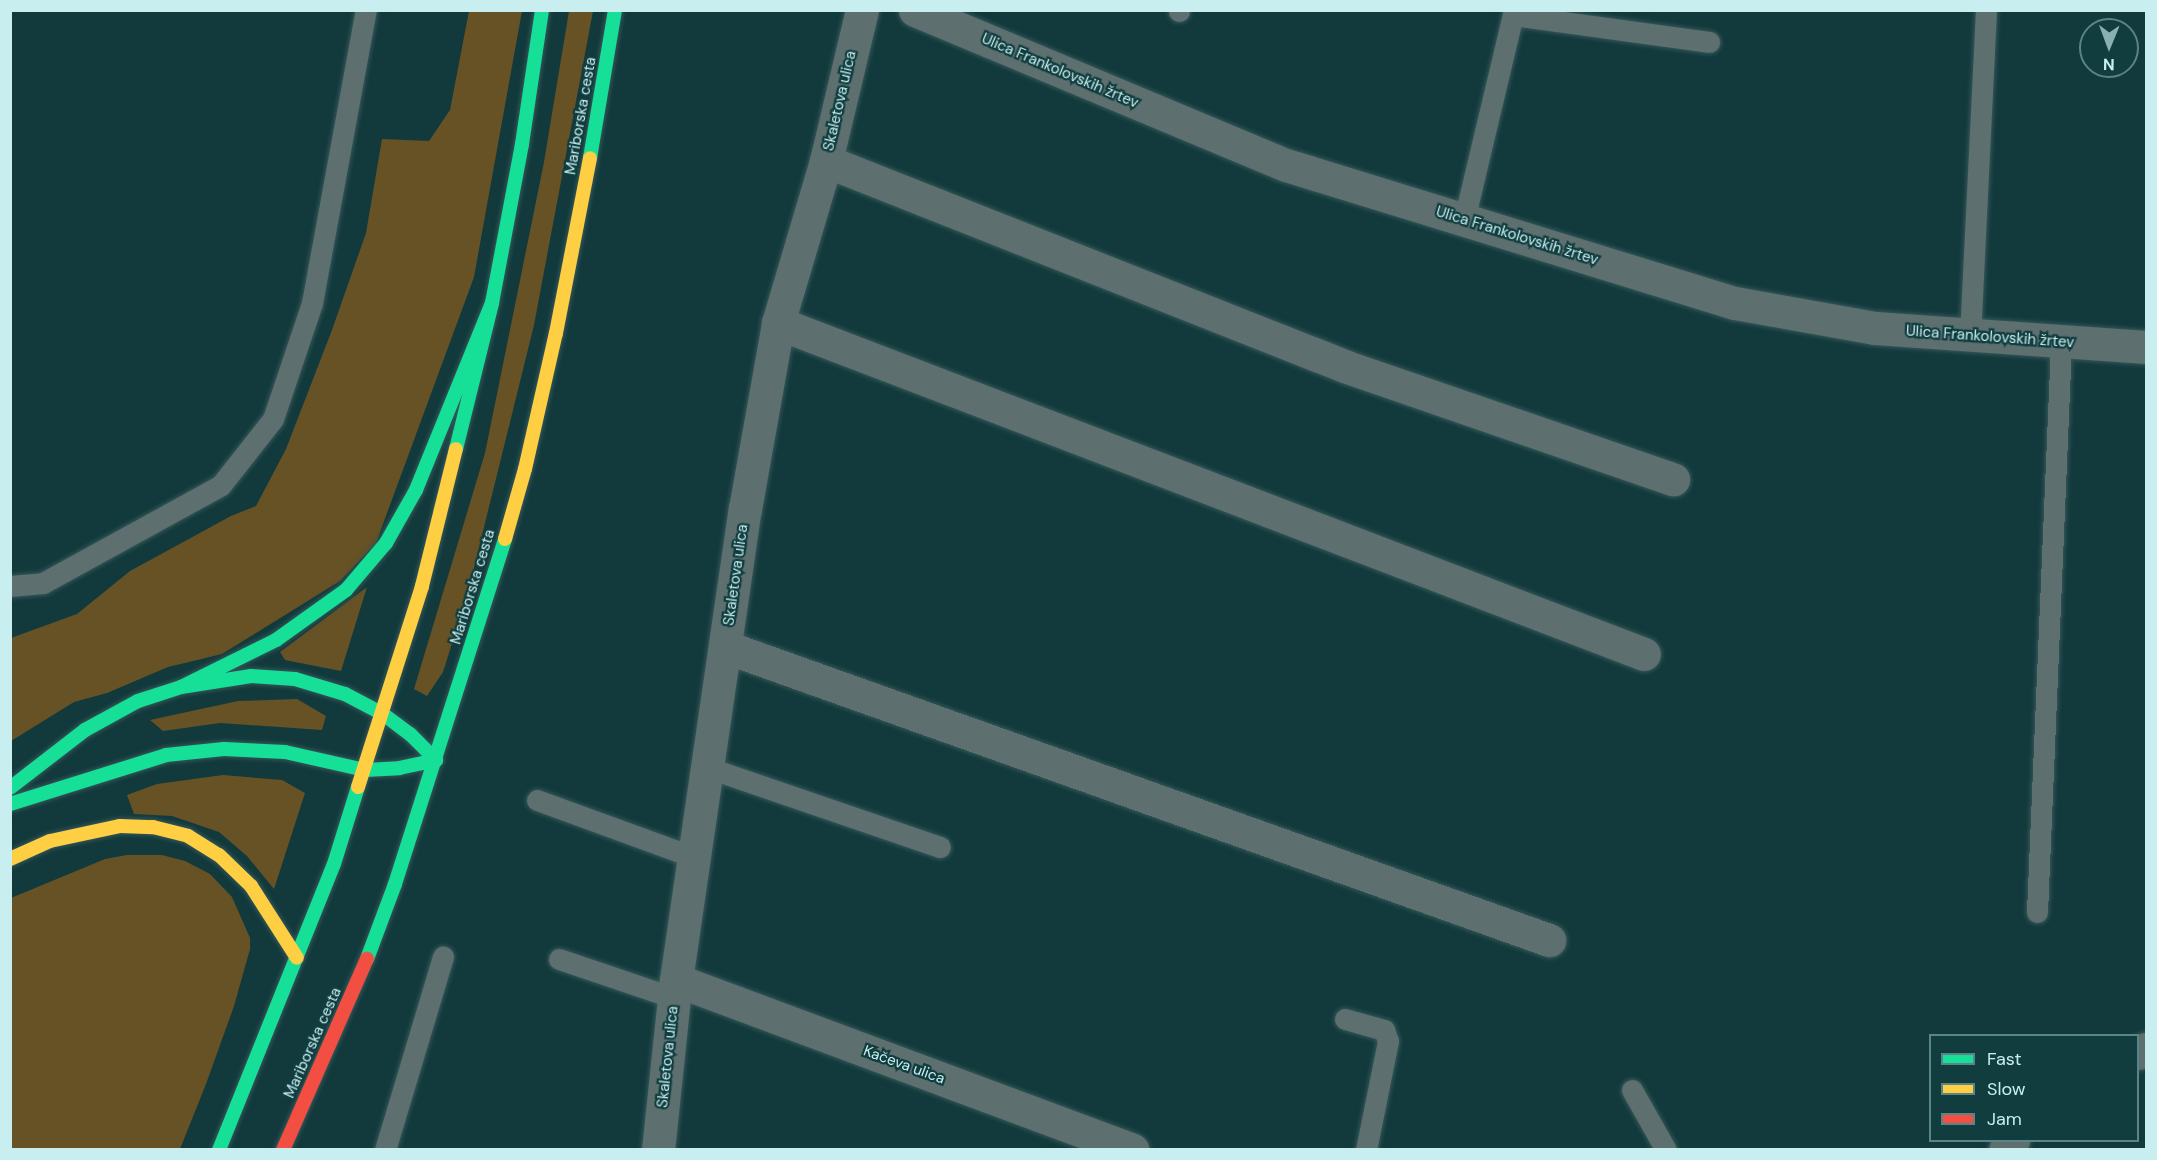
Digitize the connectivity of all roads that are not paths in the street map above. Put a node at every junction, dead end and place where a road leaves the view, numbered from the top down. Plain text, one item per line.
1 (366, 10) edge
2 (542, 10) edge
3 (615, 10) edge
4 (862, 10) edge
5 (915, 10) edge
6 (1986, 10) edge
7 (1513, 13) edge
8 (1710, 42) dead end
9 (826, 161) junction
10 (1464, 220) junction
11 (492, 303) junction
12 (778, 323) junction
13 (1970, 337) junction
14 (2061, 343) junction
15 (2146, 347) edge
16 (1673, 478) dead end
17 (10, 586) edge
18 (726, 647) junction
19 (1644, 654) dead end
20 (181, 687) junction
21 (383, 714) junction
22 (436, 760) junction
23 (709, 768) junction
24 (365, 770) junction
25 (10, 788) edge
26 (537, 800) dead end
27 (10, 804) edge
28 (940, 847) dead end
29 (696, 858) junction
30 (10, 859) edge
31 (2037, 912) dead end
32 (1549, 940) dead end
33 (443, 957) dead end
34 (297, 958) junction
35 (559, 959) dead end
36 (675, 989) junction
37 (1345, 1019) dead end
38 (1632, 1090) dead end
39 (219, 1149) edge
40 (283, 1149) edge
41 (385, 1149) edge
42 (658, 1149) edge
43 (1132, 1149) edge
44 (1366, 1149) edge
45 (1666, 1149) edge

1 - 17 lane
2 - 11 main road
3 - 22 main road, Mariborska cesta
4 - 9 street, Skaletova ulica
5 - 10 street, Ulica Frankolovskih žrtev
6 - 13 lane
7 - 8 lane
7 - 10 lane
9 - 12 street, Skaletova ulica
9 - 16 street
10 - 13 street, Ulica Frankolovskih žrtev
11 - 20 main road
11 - 21 main road
12 - 18 street, Skaletova ulica
12 - 19 street
13 - 14 street, Ulica Frankolovskih žrtev
14 - 15 street, Ulica Frankolovskih žrtev
14 - 31 lane
18 - 23 street, Skaletova ulica
18 - 32 street
20 - 21 main road
20 - 25 main road
21 - 22 main road
21 - 24 main road
22 - 24 main road
22 - 40 main road, Mariborska cesta
23 - 28 lane
23 - 29 street, Skaletova ulica
24 - 27 main road
24 - 34 main road
26 - 29 lane
29 - 36 street, Skaletova ulica
30 - 34 main road
33 - 41 lane
34 - 39 main road
35 - 36 lane
36 - 42 street, Skaletova ulica
36 - 43 street, Kačeva ulica
37 - 44 lane
38 - 45 lane

